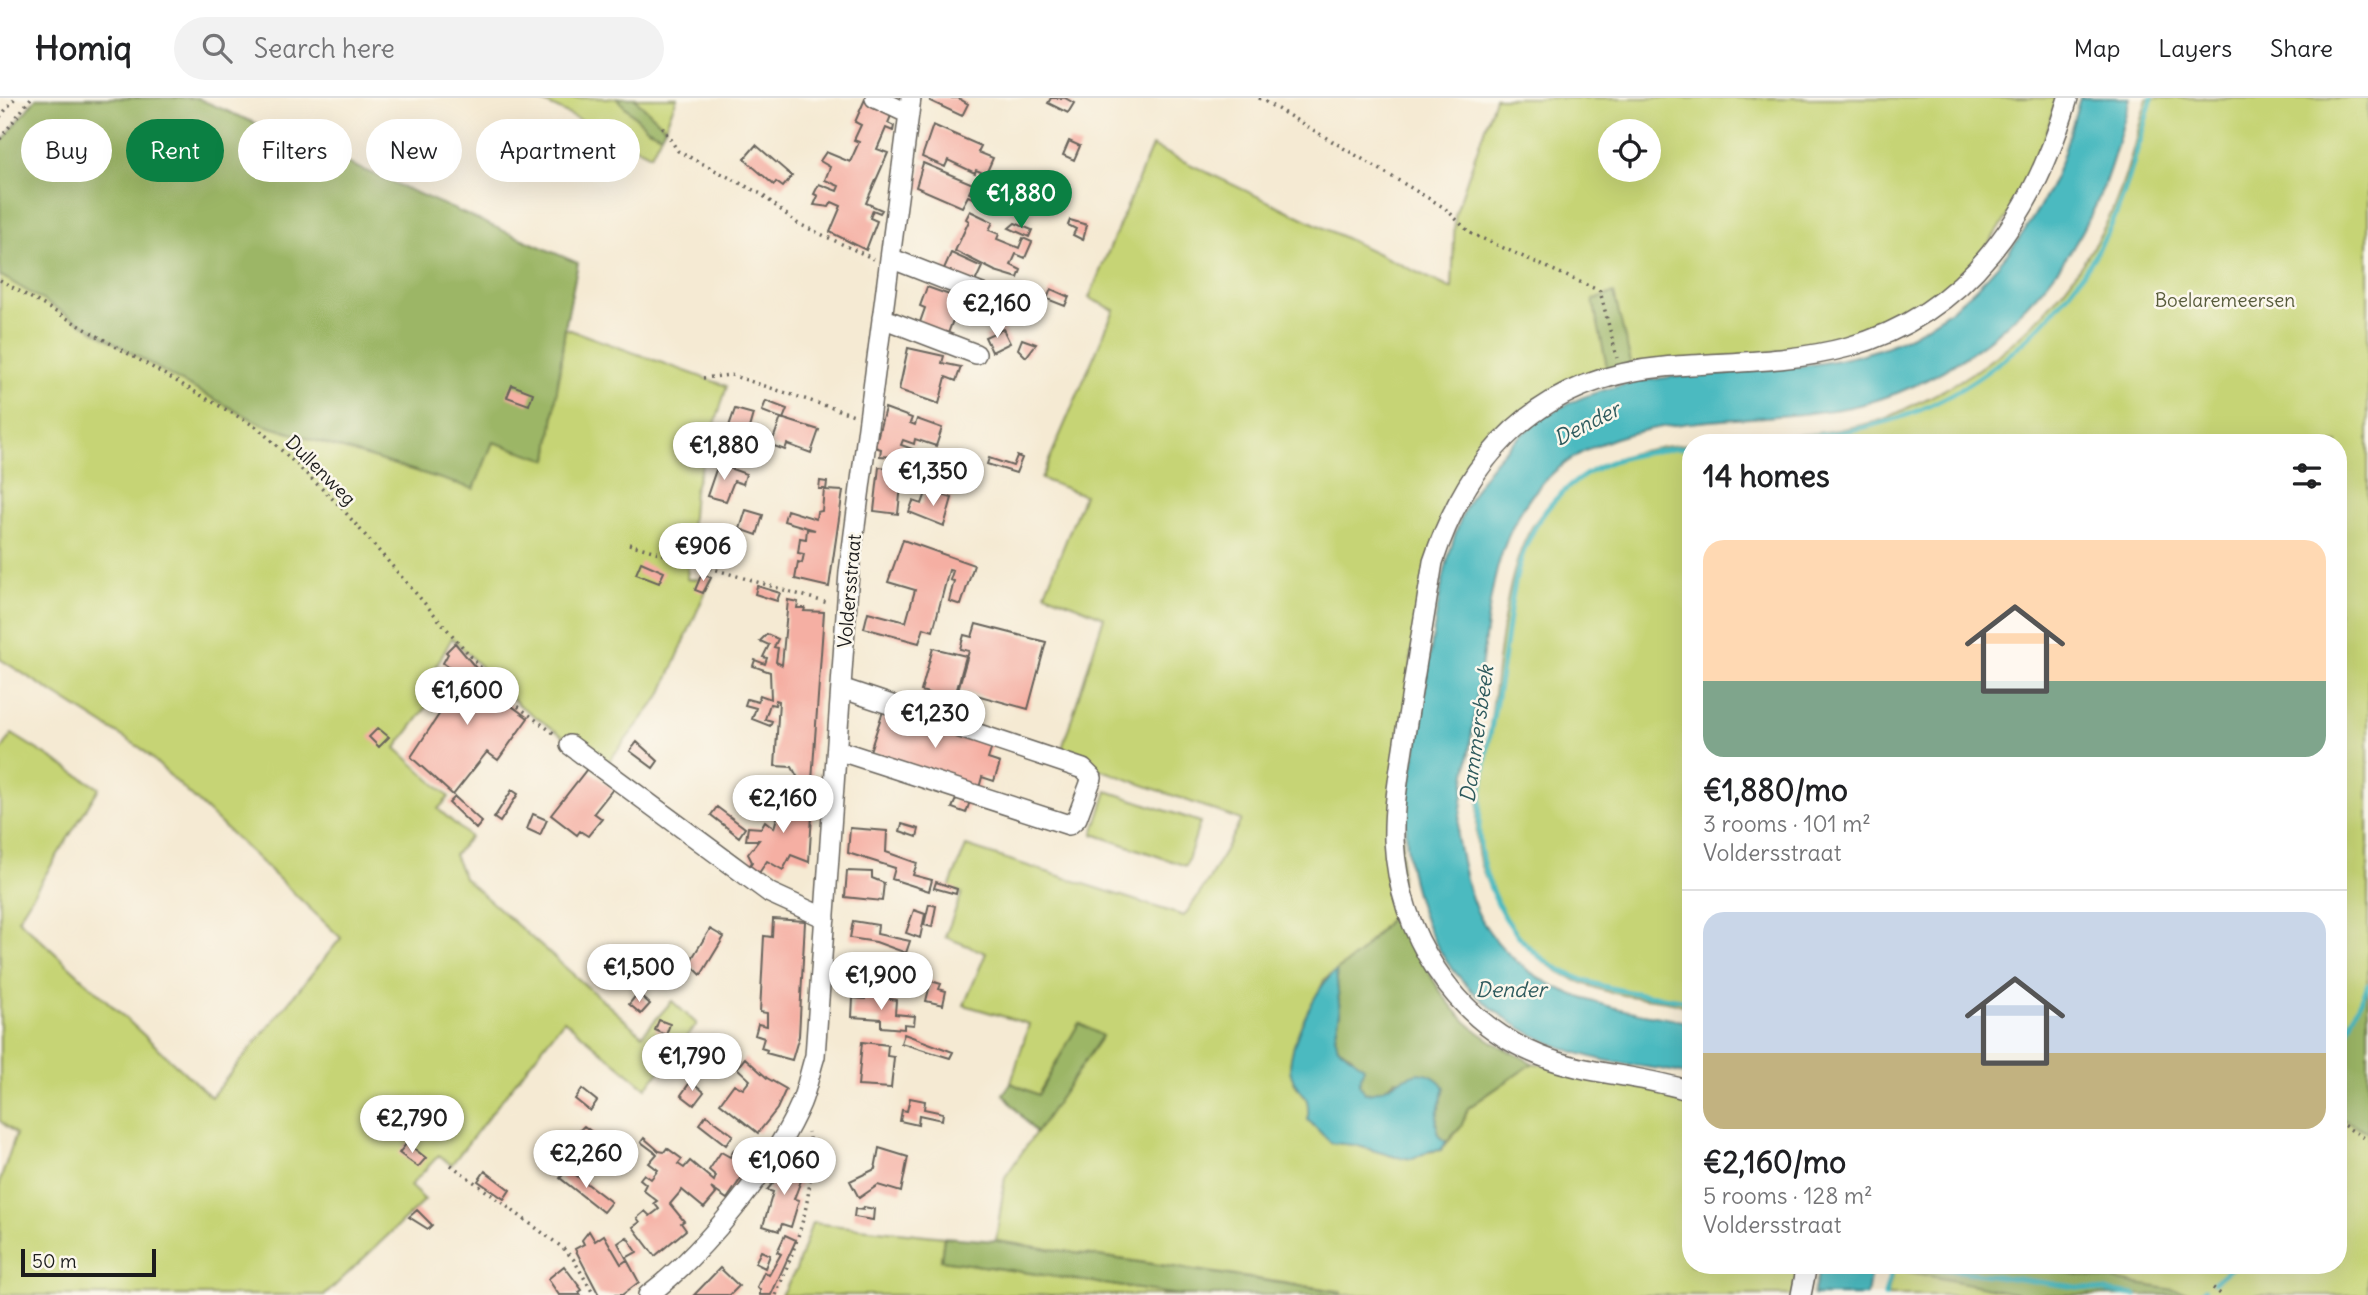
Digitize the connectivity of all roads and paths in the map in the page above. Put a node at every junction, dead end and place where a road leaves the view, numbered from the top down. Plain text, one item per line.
1 (15, 98) edge
2 (31, 98) edge
3 (875, 98) edge
4 (1259, 98) edge
5 (2068, 98) edge
6 (910, 106) edge
7 (0, 117) edge
8 (662, 127) dead end
9 (0, 139) edge
10 (889, 262) junction
11 (0, 280) edge
12 (982, 294) dead end
13 (881, 325) junction
14 (928, 345) dead end
15 (976, 354) dead end
16 (1621, 374) junction
17 (703, 378) dead end
18 (869, 420) junction
19 (629, 544) dead end
20 (847, 609) junction
21 (841, 688) junction
22 (569, 745) joint
23 (837, 750) junction
24 (825, 918) junction
25 (1682, 1089) edge
26 (802, 1101) junction
27 (2347, 1127) edge
28 (2368, 1140) edge
29 (451, 1165) dead end
30 (1805, 1274) edge
31 (2213, 1288) dead end
32 (594, 1295) edge
33 (648, 1295) edge
34 (776, 1295) edge
35 (1801, 1295) edge
36 (2222, 1295) edge

1 - 7 path
2 - 9 path
3 - 6 street
4 - 16 path
5 - 16 street
6 - 10 street, Voldersstraat
8 - 10 path
10 - 12 street
10 - 13 street, Voldersstraat
11 - 22 path, Dullenweg
13 - 14 street
13 - 15 street
13 - 18 street, Voldersstraat
16 - 25 street
17 - 18 path
18 - 20 street, Voldersstraat
19 - 20 path
20 - 21 street, Voldersstraat
21 - 23 street, Voldersstraat
21 - 23 street
22 - 24 street
23 - 24 street, Voldersstraat
24 - 26 street, Voldersstraat
26 - 33 street, Voldersstraat
26 - 34 path
27 - 28 path
29 - 32 path
30 - 35 street
31 - 36 path

